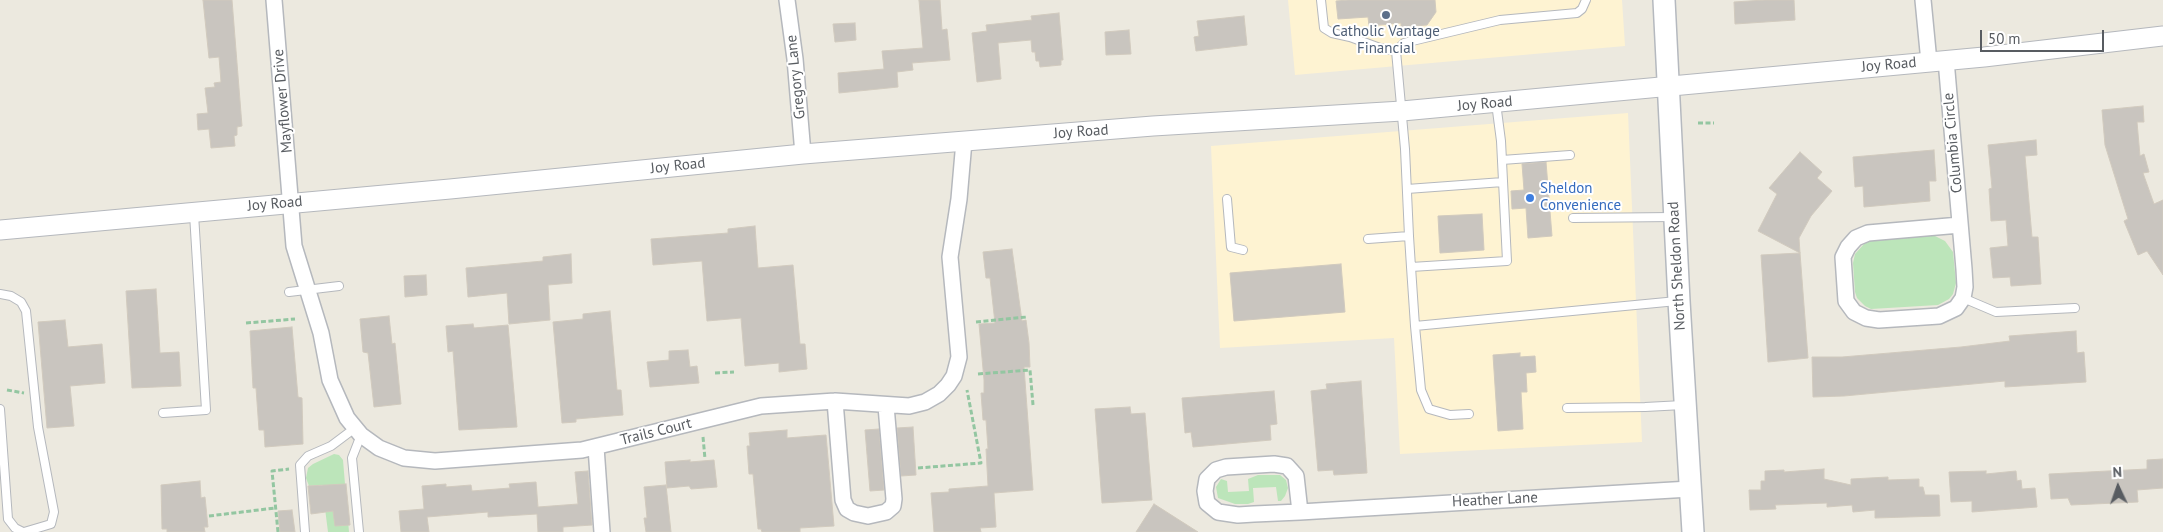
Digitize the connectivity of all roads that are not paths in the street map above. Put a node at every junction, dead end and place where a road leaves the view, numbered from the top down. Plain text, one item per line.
1 (274, 0) edge
2 (787, 0) edge
3 (1321, 0) edge
4 (1586, 0) edge
5 (1664, 0) edge
6 (1923, 0) edge
7 (2163, 36) edge
8 (1396, 51) junction
9 (1937, 61) junction
10 (1667, 85) junction
11 (1496, 103) junction
12 (1402, 111) junction
13 (964, 141) junction
14 (803, 154) junction
15 (1570, 155) dead end
16 (1502, 160) junction
17 (1503, 182) junction
18 (1407, 189) junction
19 (1228, 199) dead end
20 (292, 203) junction
21 (194, 212) junction
22 (1675, 217) junction
23 (1573, 218) dead end
24 (1960, 225) junction
25 (0, 230) edge
26 (1409, 236) junction
27 (1368, 239) dead end
28 (1243, 250) dead end
29 (1411, 267) junction
30 (340, 286) dead end
31 (308, 290) junction
32 (289, 292) dead end
33 (0, 294) edge
34 (1963, 298) junction
35 (1679, 301) junction
36 (2074, 308) dead end
37 (1414, 326) junction
38 (835, 401) junction
39 (1685, 404) junction
40 (886, 406) junction
41 (1567, 408) dead end
42 (0, 410) edge
43 (163, 414) dead end
44 (1469, 414) dead end
45 (358, 432) junction
46 (596, 447) junction
47 (1690, 489) junction
48 (1300, 512) junction
49 (23, 532) edge
50 (305, 532) edge
51 (359, 532) edge
52 (602, 532) edge
53 (1693, 532) edge

1 - 20 street, Mayflower Drive
2 - 14 street, Gregory Lane
3 - 8 lane
4 - 8 lane
5 - 10 main road, North Sheldon Road
6 - 9 street, Columbia Circle
7 - 9 street, Joy Road
8 - 12 lane
9 - 10 street, Joy Road
9 - 24 street, Columbia Circle
10 - 11 street, Joy Road
10 - 22 main road, North Sheldon Road
11 - 12 street, Joy Road
11 - 16 lane
12 - 13 street, Joy Road
12 - 18 lane
13 - 14 street, Joy Road
13 - 40 street, Trails Court
14 - 20 street, Joy Road
15 - 16 lane
16 - 17 lane
17 - 18 lane
17 - 29 lane
18 - 26 lane
19 - 28 lane
20 - 21 street, Joy Road
20 - 31 street, Trails Court
21 - 25 street, Joy Road
21 - 43 lane
22 - 23 lane
22 - 35 main road, North Sheldon Road
24 - 34 street, Columbia Circle
24 - 34 street
26 - 27 lane
26 - 29 lane
29 - 37 lane
30 - 31 lane
31 - 32 lane
31 - 45 street, Trails Court
33 - 49 lane
34 - 36 lane
35 - 37 lane
35 - 39 main road, North Sheldon Road
37 - 44 lane
38 - 40 street, Trails Court
38 - 40 street
38 - 46 street, Trails Court
39 - 41 lane
39 - 47 main road, North Sheldon Road
42 - 49 lane
45 - 46 street, Trails Court
45 - 50 lane
45 - 51 lane
46 - 52 street
47 - 48 street, Heather Lane
47 - 53 main road, North Sheldon Road
48 - 48 street, Heather Lane

